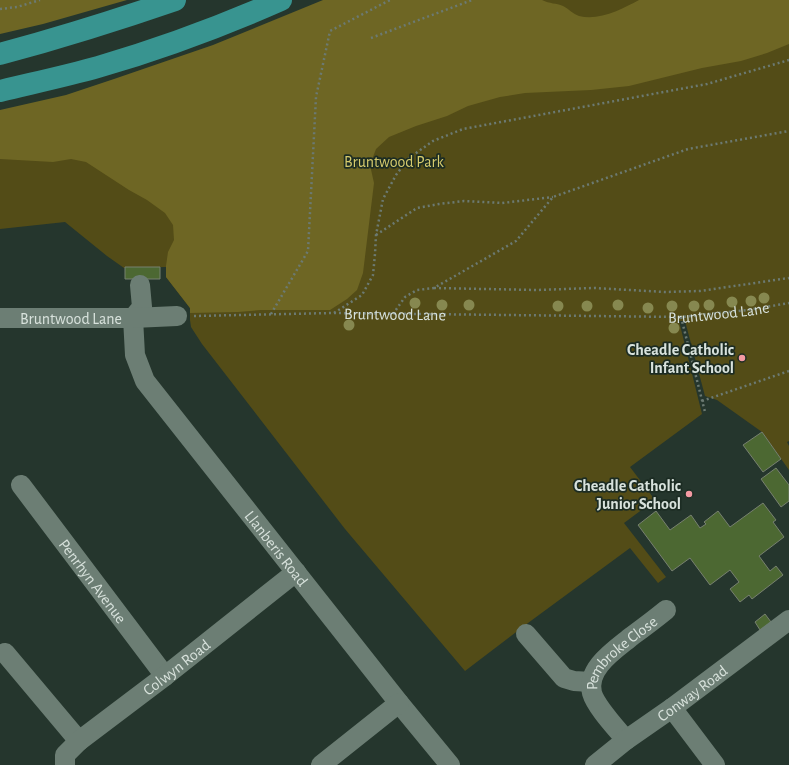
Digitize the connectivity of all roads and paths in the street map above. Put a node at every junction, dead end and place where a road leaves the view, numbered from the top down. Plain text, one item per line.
1 (40, 0) edge
2 (174, 0) edge
3 (281, 0) edge
4 (390, 0) edge
5 (472, 0) edge
6 (0, 9) edge
7 (372, 38) dead end
8 (0, 54) edge
9 (789, 60) edge
10 (0, 91) edge
11 (789, 131) edge
12 (553, 197) junction
13 (376, 235) junction
14 (789, 278) edge
15 (140, 285) dead end
16 (434, 288) junction
17 (789, 303) edge
18 (333, 313) junction
19 (271, 314) junction
20 (393, 314) junction
21 (177, 316) joint
22 (681, 317) junction
23 (0, 318) edge
24 (133, 318) junction
25 (789, 372) edge
26 (702, 401) junction
27 (705, 412) dead end
28 (21, 484) dead end
29 (296, 572) junction
30 (666, 610) dead end
31 (789, 620) edge
32 (526, 634) dead end
33 (5, 653) dead end
34 (165, 676) junction
35 (591, 682) junction
36 (399, 704) junction
37 (672, 708) junction
38 (626, 740) junction
39 (78, 741) junction
40 (65, 765) edge
41 (321, 765) edge
42 (450, 765) edge
43 (595, 765) edge
44 (716, 765) edge

1 - 6 path
2 - 8 highway
3 - 10 highway
4 - 19 path
5 - 7 path
9 - 13 path
11 - 12 path
12 - 13 path
12 - 16 path
13 - 18 path
14 - 16 path
15 - 24 street
16 - 20 path
17 - 22 path, Bruntwood Lane
18 - 19 path, Bruntwood Lane
18 - 20 path, Bruntwood Lane
19 - 21 path, Bruntwood Lane
20 - 22 path, Bruntwood Lane
21 - 24 street, Bruntwood Lane
22 - 26 path
23 - 24 street, Bruntwood Lane
24 - 29 street, Llanberis Road
25 - 26 path
26 - 27 path
28 - 34 street, Penrhyn Avenue
29 - 34 street, Colwyn Road
29 - 36 street, Llanberis Road
30 - 35 street, Pembroke Close
31 - 37 street, Conway Road
32 - 35 street
33 - 39 street
34 - 39 street, Colwyn Road
35 - 38 street, Pembroke Close
36 - 41 street
36 - 42 street, Llanberis Road
37 - 38 street, Conway Road
37 - 44 street
38 - 43 street, Conway Road
39 - 40 street, Colwyn Road

